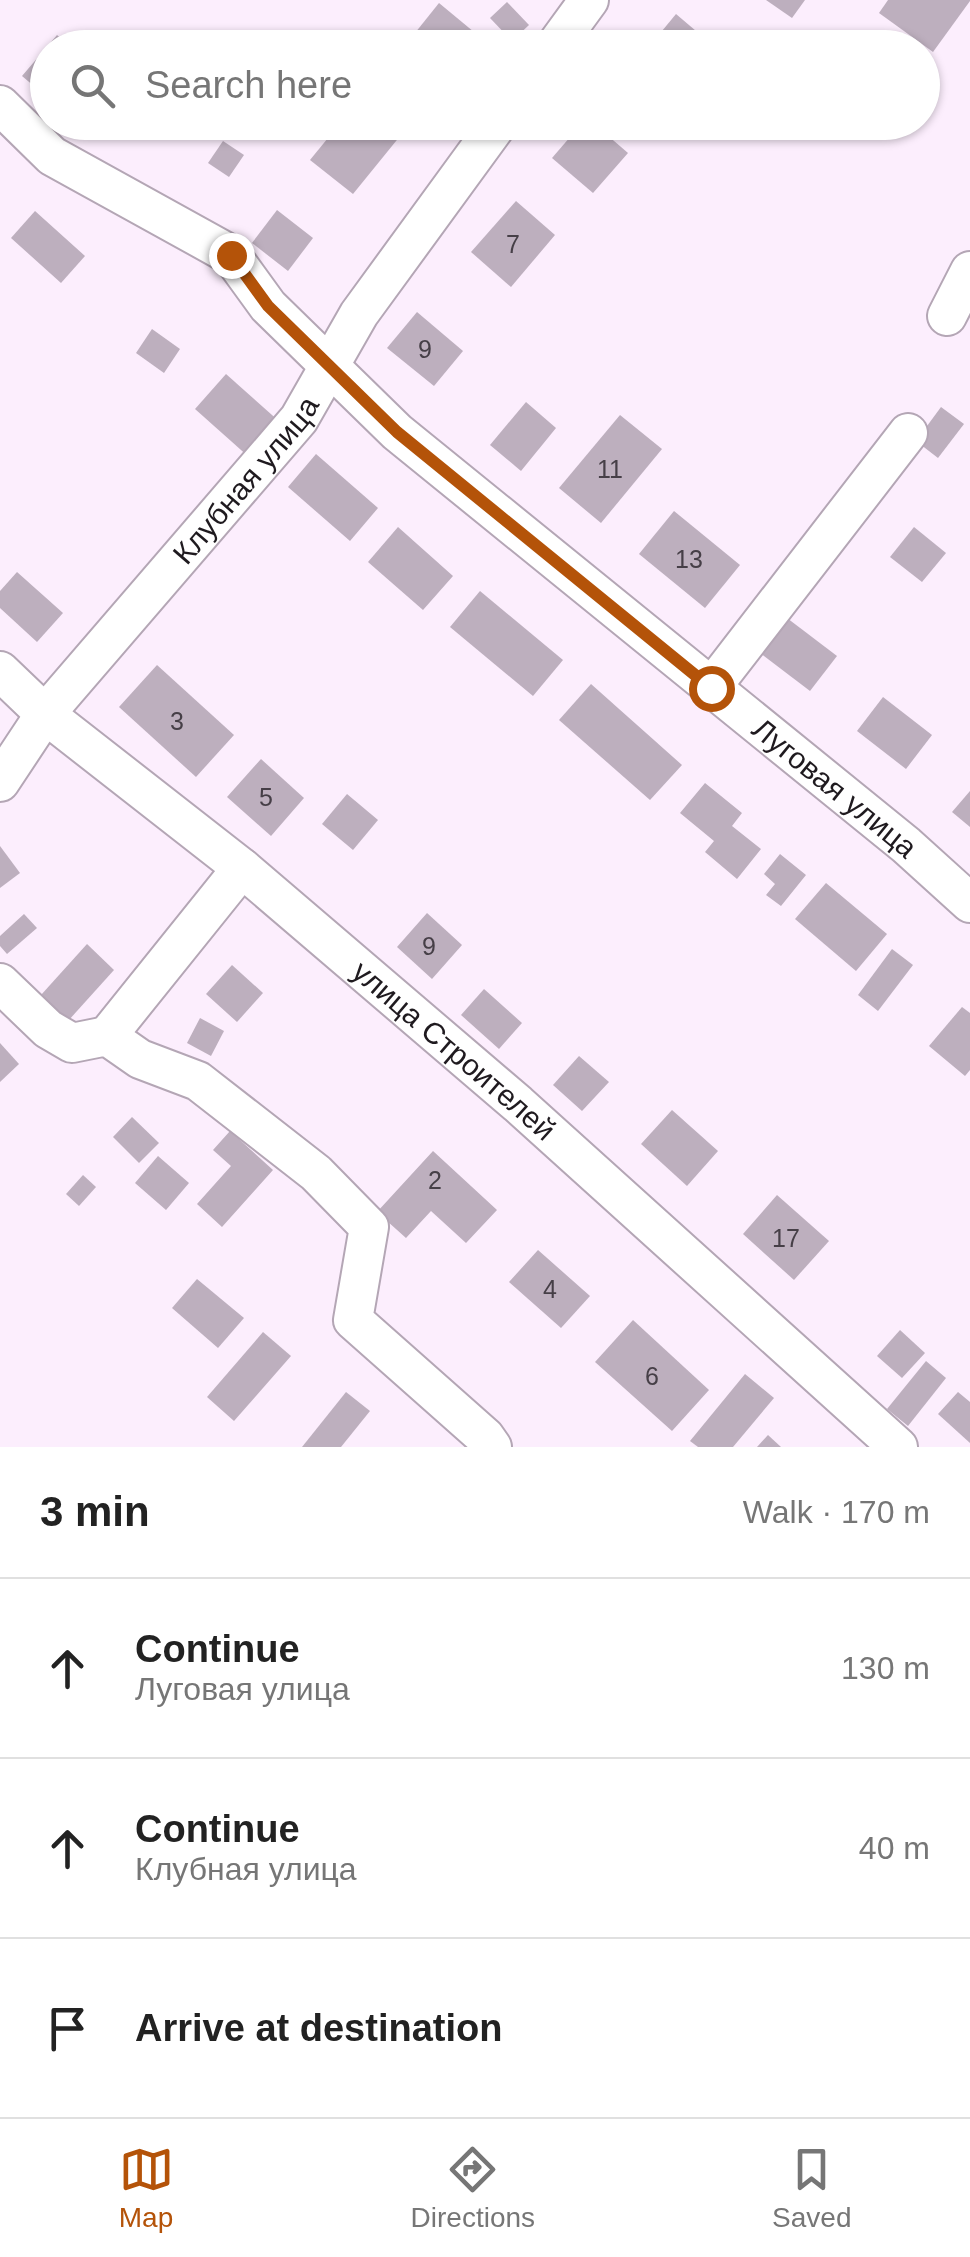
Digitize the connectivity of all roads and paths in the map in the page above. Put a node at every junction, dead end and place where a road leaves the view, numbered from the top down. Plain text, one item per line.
1 (589, 0) edge
2 (567, 30) edge
3 (0, 105) edge
4 (30, 134) edge
5 (36, 140) edge
6 (486, 140) edge
7 (970, 272) edge
8 (947, 316) dead end
9 (330, 366) junction
10 (908, 433) dead end
11 (0, 670) edge
12 (711, 688) junction
13 (45, 714) junction
14 (0, 782) edge
15 (242, 868) junction
16 (970, 903) edge
17 (0, 982) edge
18 (107, 1036) junction
19 (492, 1447) edge
20 (898, 1447) edge

1 - 2 street
3 - 4 street, Клубная улица
5 - 9 street, Клубная улица
6 - 9 street
7 - 8 street
9 - 12 street, Луговая улица
9 - 13 street, Клубная улица
10 - 12 street
11 - 13 street, улица Строителей
12 - 16 street, Луговая улица
13 - 14 street, Клубная улица
13 - 15 street, улица Строителей
15 - 18 street
15 - 20 street, улица Строителей
17 - 18 street
18 - 19 street

